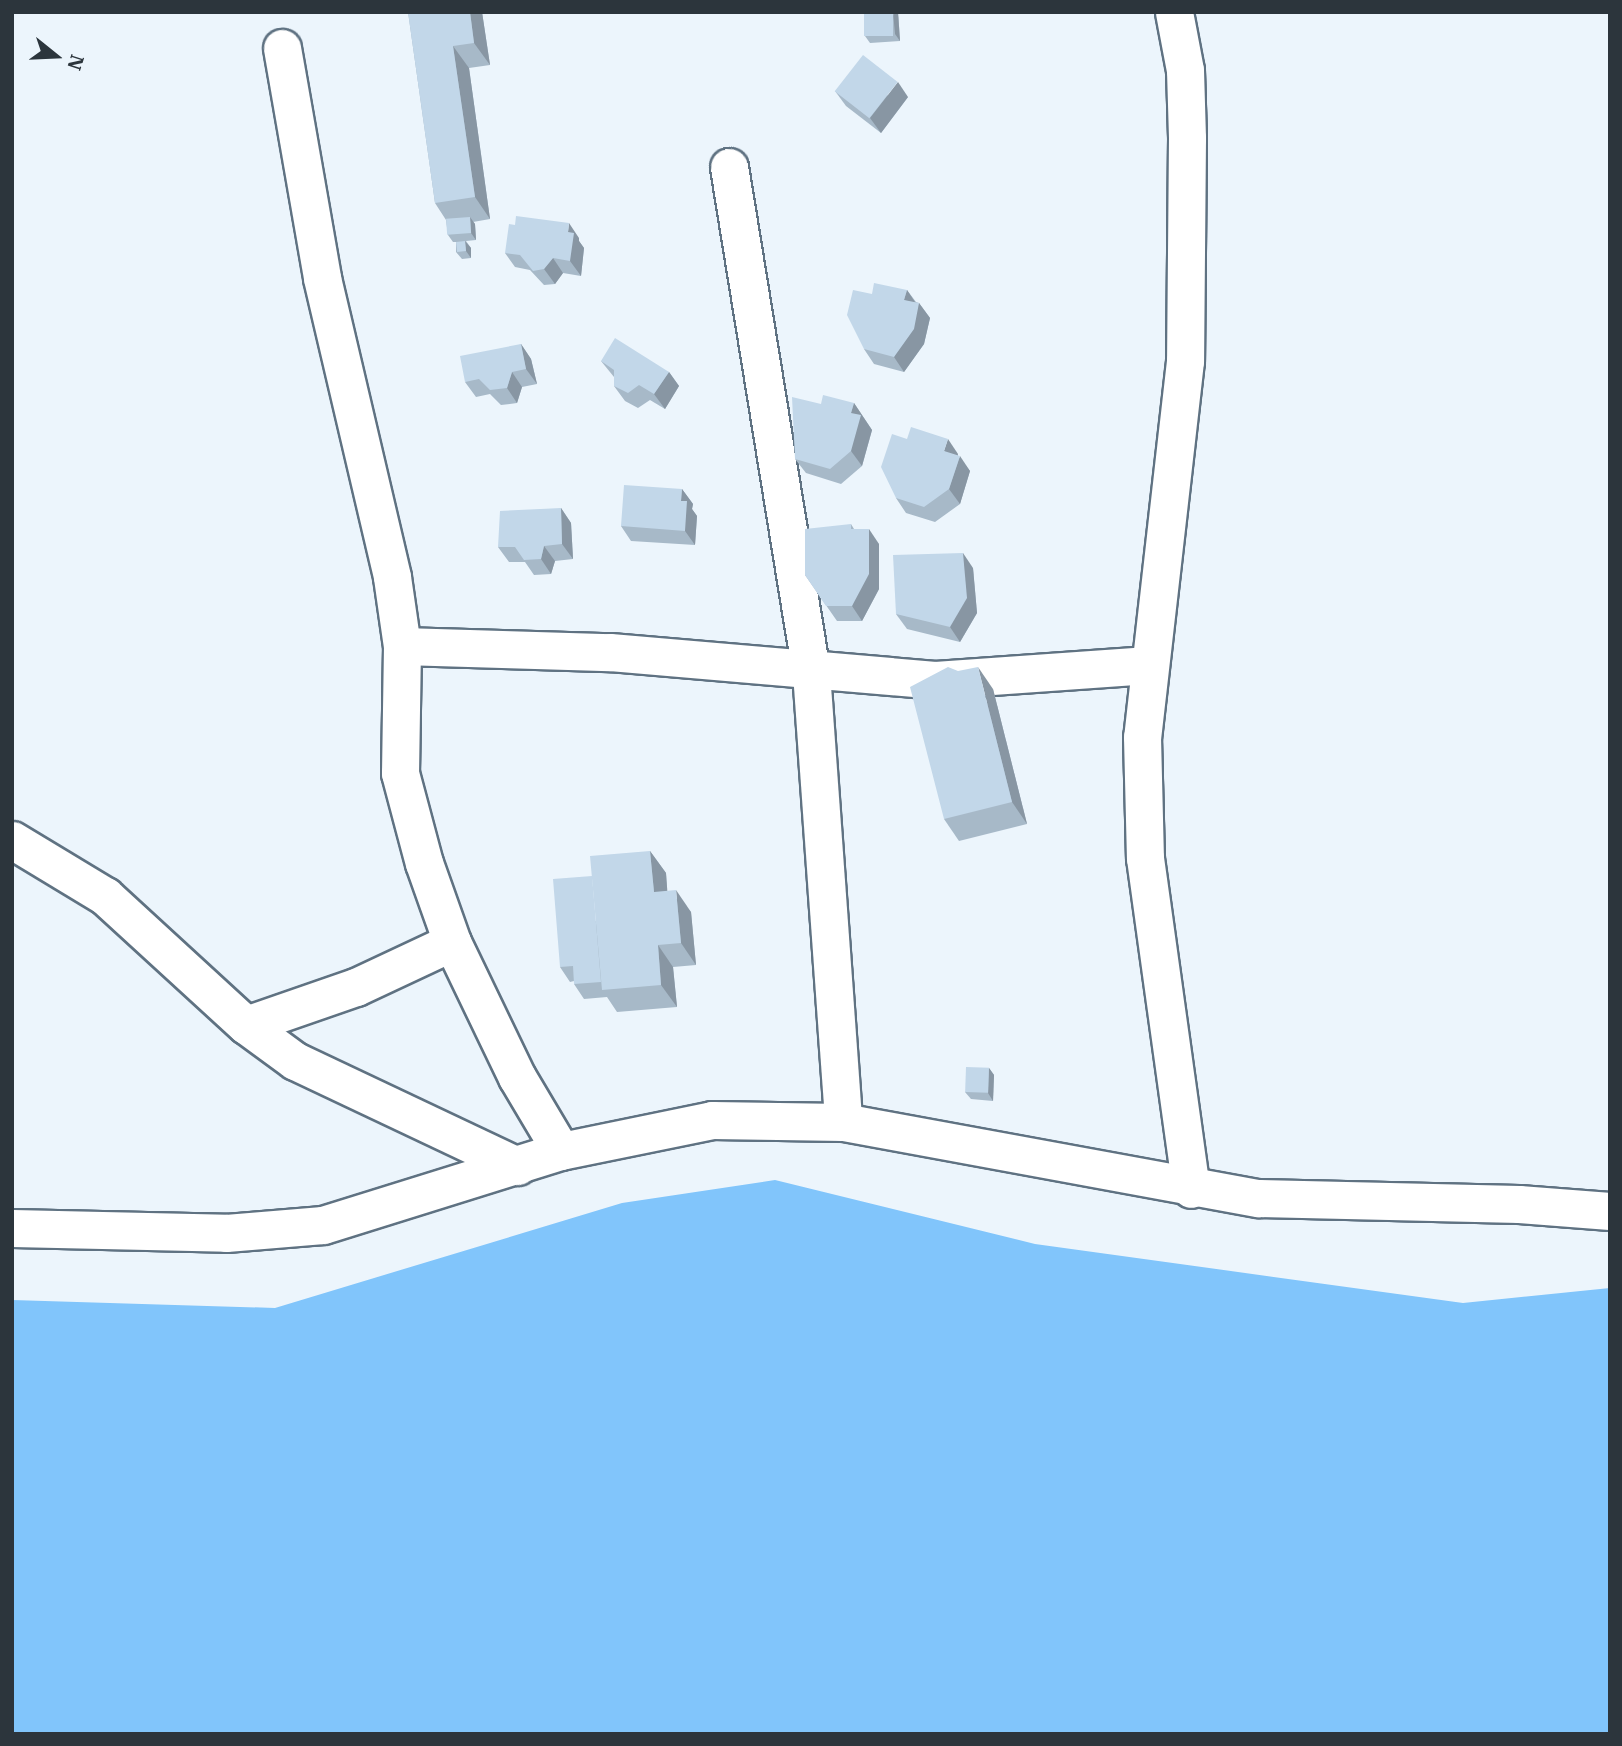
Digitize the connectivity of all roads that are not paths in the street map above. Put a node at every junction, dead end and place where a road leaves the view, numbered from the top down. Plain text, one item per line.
1 (1174, 12) edge
2 (282, 48) dead end
3 (729, 167) dead end
4 (402, 646) junction
5 (1147, 665) junction
6 (811, 672) junction
7 (12, 840) edge
8 (452, 942) junction
9 (246, 1025) junction
10 (843, 1122) junction
11 (561, 1151) junction
12 (517, 1166) junction
13 (1191, 1189) junction
14 (1610, 1211) edge
15 (12, 1228) edge

1 - 5 street
2 - 4 street
3 - 6 street
4 - 6 street
4 - 8 street
5 - 6 street
5 - 13 street
6 - 10 street
7 - 9 street
8 - 9 street
8 - 11 street
9 - 12 street
10 - 11 street
10 - 13 street
11 - 12 street
12 - 15 street
13 - 14 street

